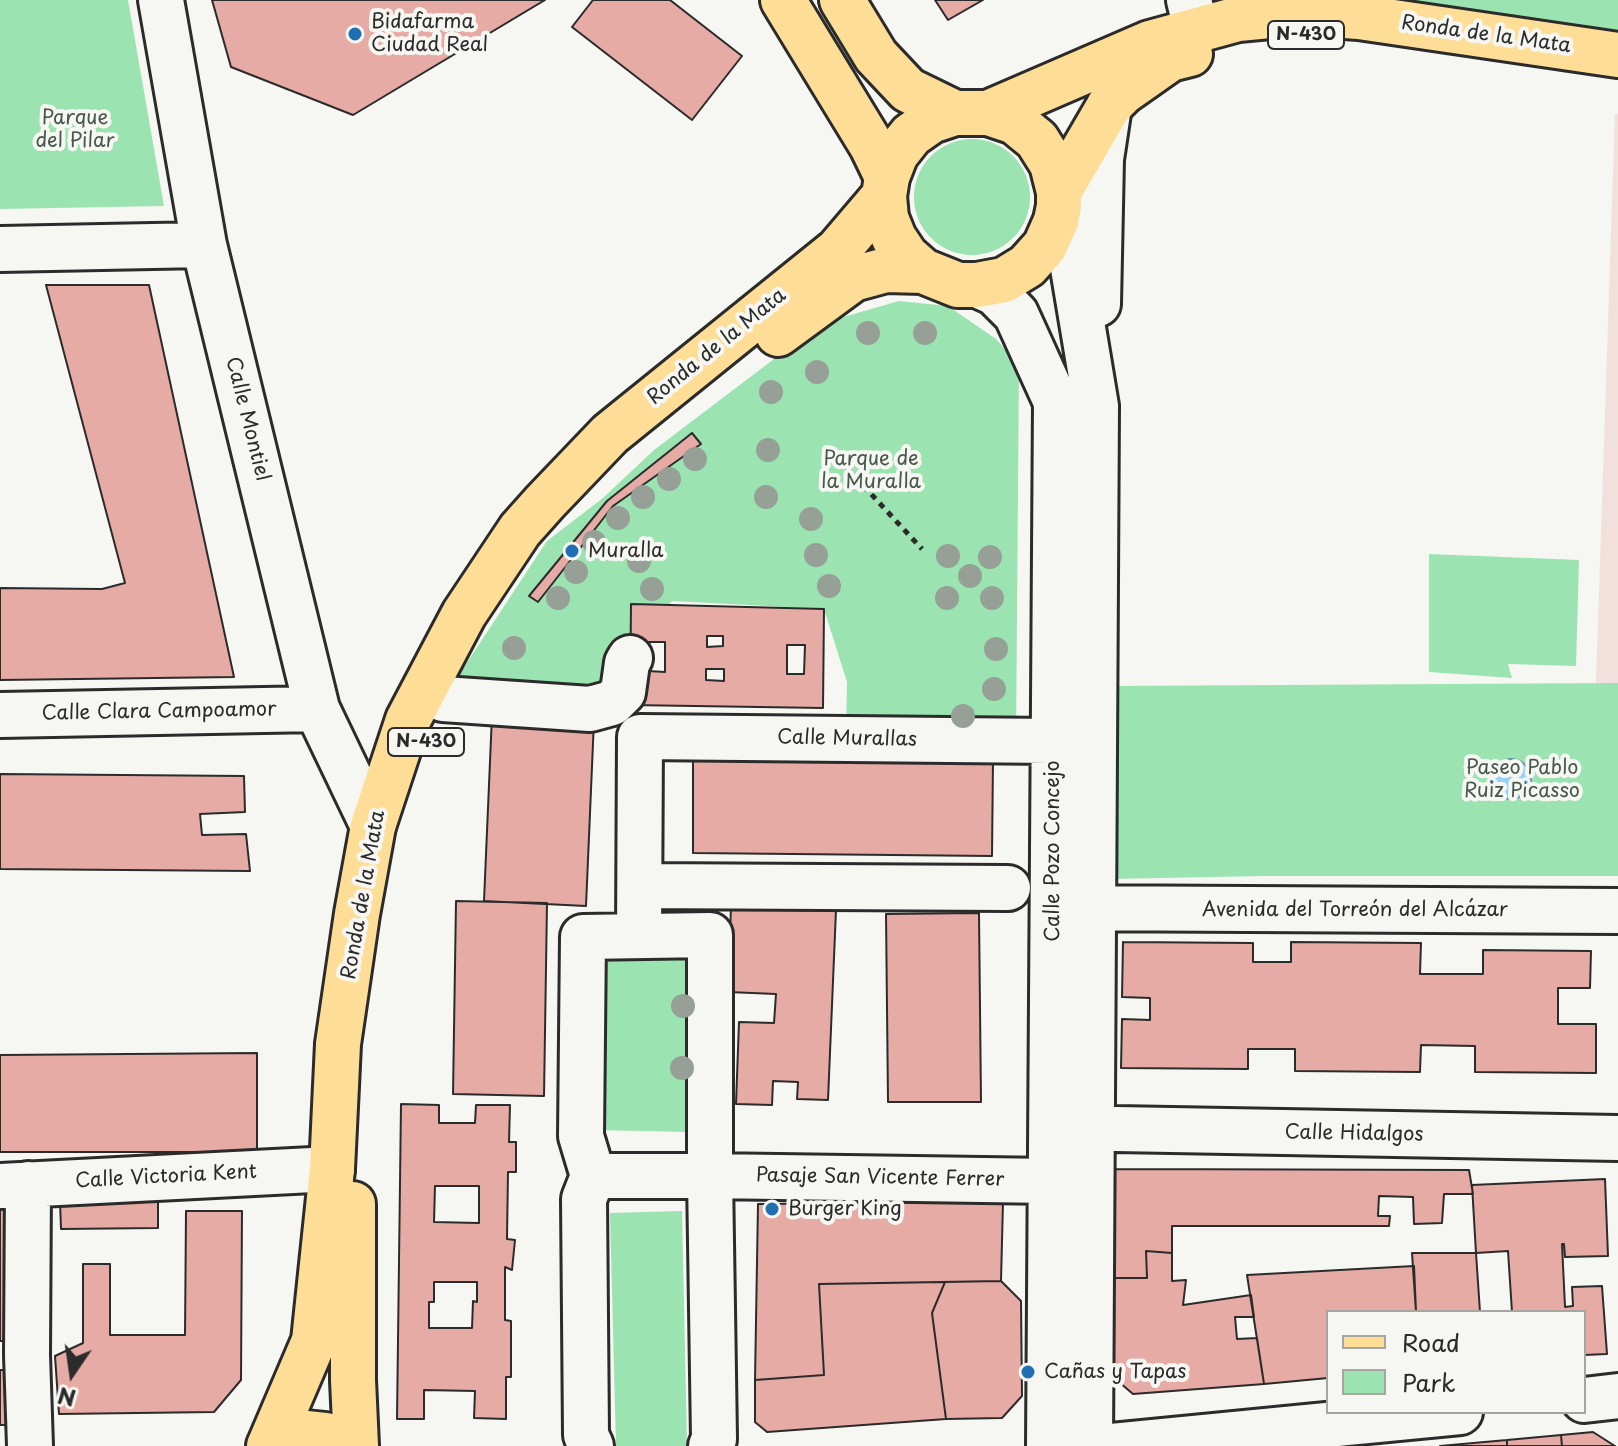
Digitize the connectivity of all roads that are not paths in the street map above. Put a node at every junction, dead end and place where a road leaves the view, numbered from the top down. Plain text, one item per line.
1 (161, 0) edge
2 (783, 0) edge
3 (842, 0) edge
4 (1193, 14) edge
5 (1618, 55) edge
6 (1618, 80) edge
7 (1109, 106) junction
8 (971, 113) junction
9 (886, 186) junction
10 (1058, 206) junction
11 (204, 245) junction
12 (0, 249) edge
13 (923, 271) junction
14 (977, 285) junction
15 (1096, 406) junction
16 (630, 658) dead end
17 (443, 699) junction
18 (317, 709) junction
19 (0, 715) edge
20 (1054, 741) junction
21 (373, 826) junction
22 (641, 886) junction
23 (1008, 888) dead end
24 (1072, 908) junction
25 (1618, 911) edge
26 (639, 936) junction
27 (1071, 1129) junction
28 (1618, 1138) edge
29 (332, 1169) junction
30 (593, 1176) junction
31 (710, 1176) junction
32 (1051, 1181) junction
33 (14, 1185) edge
34 (13, 1355) edge
35 (1618, 1396) edge
36 (1586, 1400) edge
37 (1440, 1414) edge
38 (269, 1445) edge
39 (30, 1446) edge
40 (346, 1446) edge
41 (356, 1446) edge
42 (591, 1446) edge
43 (711, 1446) edge
44 (1049, 1446) edge
45 (1090, 1446) edge
46 (1112, 1446) edge

1 - 11 street, Calle Montiel
2 - 9 main road
3 - 8 main road
4 - 5 main road, Ronda de la Mata / N-430
4 - 8 main road, Ronda de la Mata / N-430
6 - 7 main road, Ronda de la Mata / N-430
7 - 10 main road, Ronda de la Mata / N-430
7 - 15 street, Calle Pozo Concejo
8 - 9 main road, N-430
8 - 10 main road
9 - 13 main road, N-430
9 - 21 main road, Ronda de la Mata / N-430
10 - 14 main road, N-430
10 - 15 street, Calle Pozo Concejo
11 - 12 street
11 - 18 street, Calle Montiel
13 - 14 main road, N-430
13 - 17 main road, Ronda de la Mata / N-430
14 - 20 street, Calle Pozo Concejo
15 - 24 street, Calle Pozo Concejo
16 - 17 street
17 - 41 main road, Ronda de la Mata / N-430
18 - 19 street, Calle Clara Campoamor
18 - 21 street, Calle Montiel
20 - 22 street, Calle Murallas
20 - 24 street, Calle Pozo Concejo
21 - 29 main road, Ronda de la Mata / N-430
22 - 23 street
22 - 26 street
24 - 25 street, Avenida del Torreón del Alcázar
24 - 27 street, Calle Pozo Concejo
26 - 30 street
26 - 31 street
27 - 28 street, Calle Hidalgos
27 - 32 street, Calle Pozo Concejo
27 - 45 street, Calle Pozo Concejo
29 - 33 street, Calle Victoria Kent
29 - 38 main road, Ronda de la Mata / N-430
30 - 31 street, Pasaje San Vicente Ferrer
30 - 42 street
31 - 32 street, Pasaje San Vicente Ferrer
31 - 43 street
32 - 44 street, Calle Pozo Concejo
33 - 34 street
34 - 39 street
35 - 36 street
37 - 46 street
38 - 40 main road, N-430

